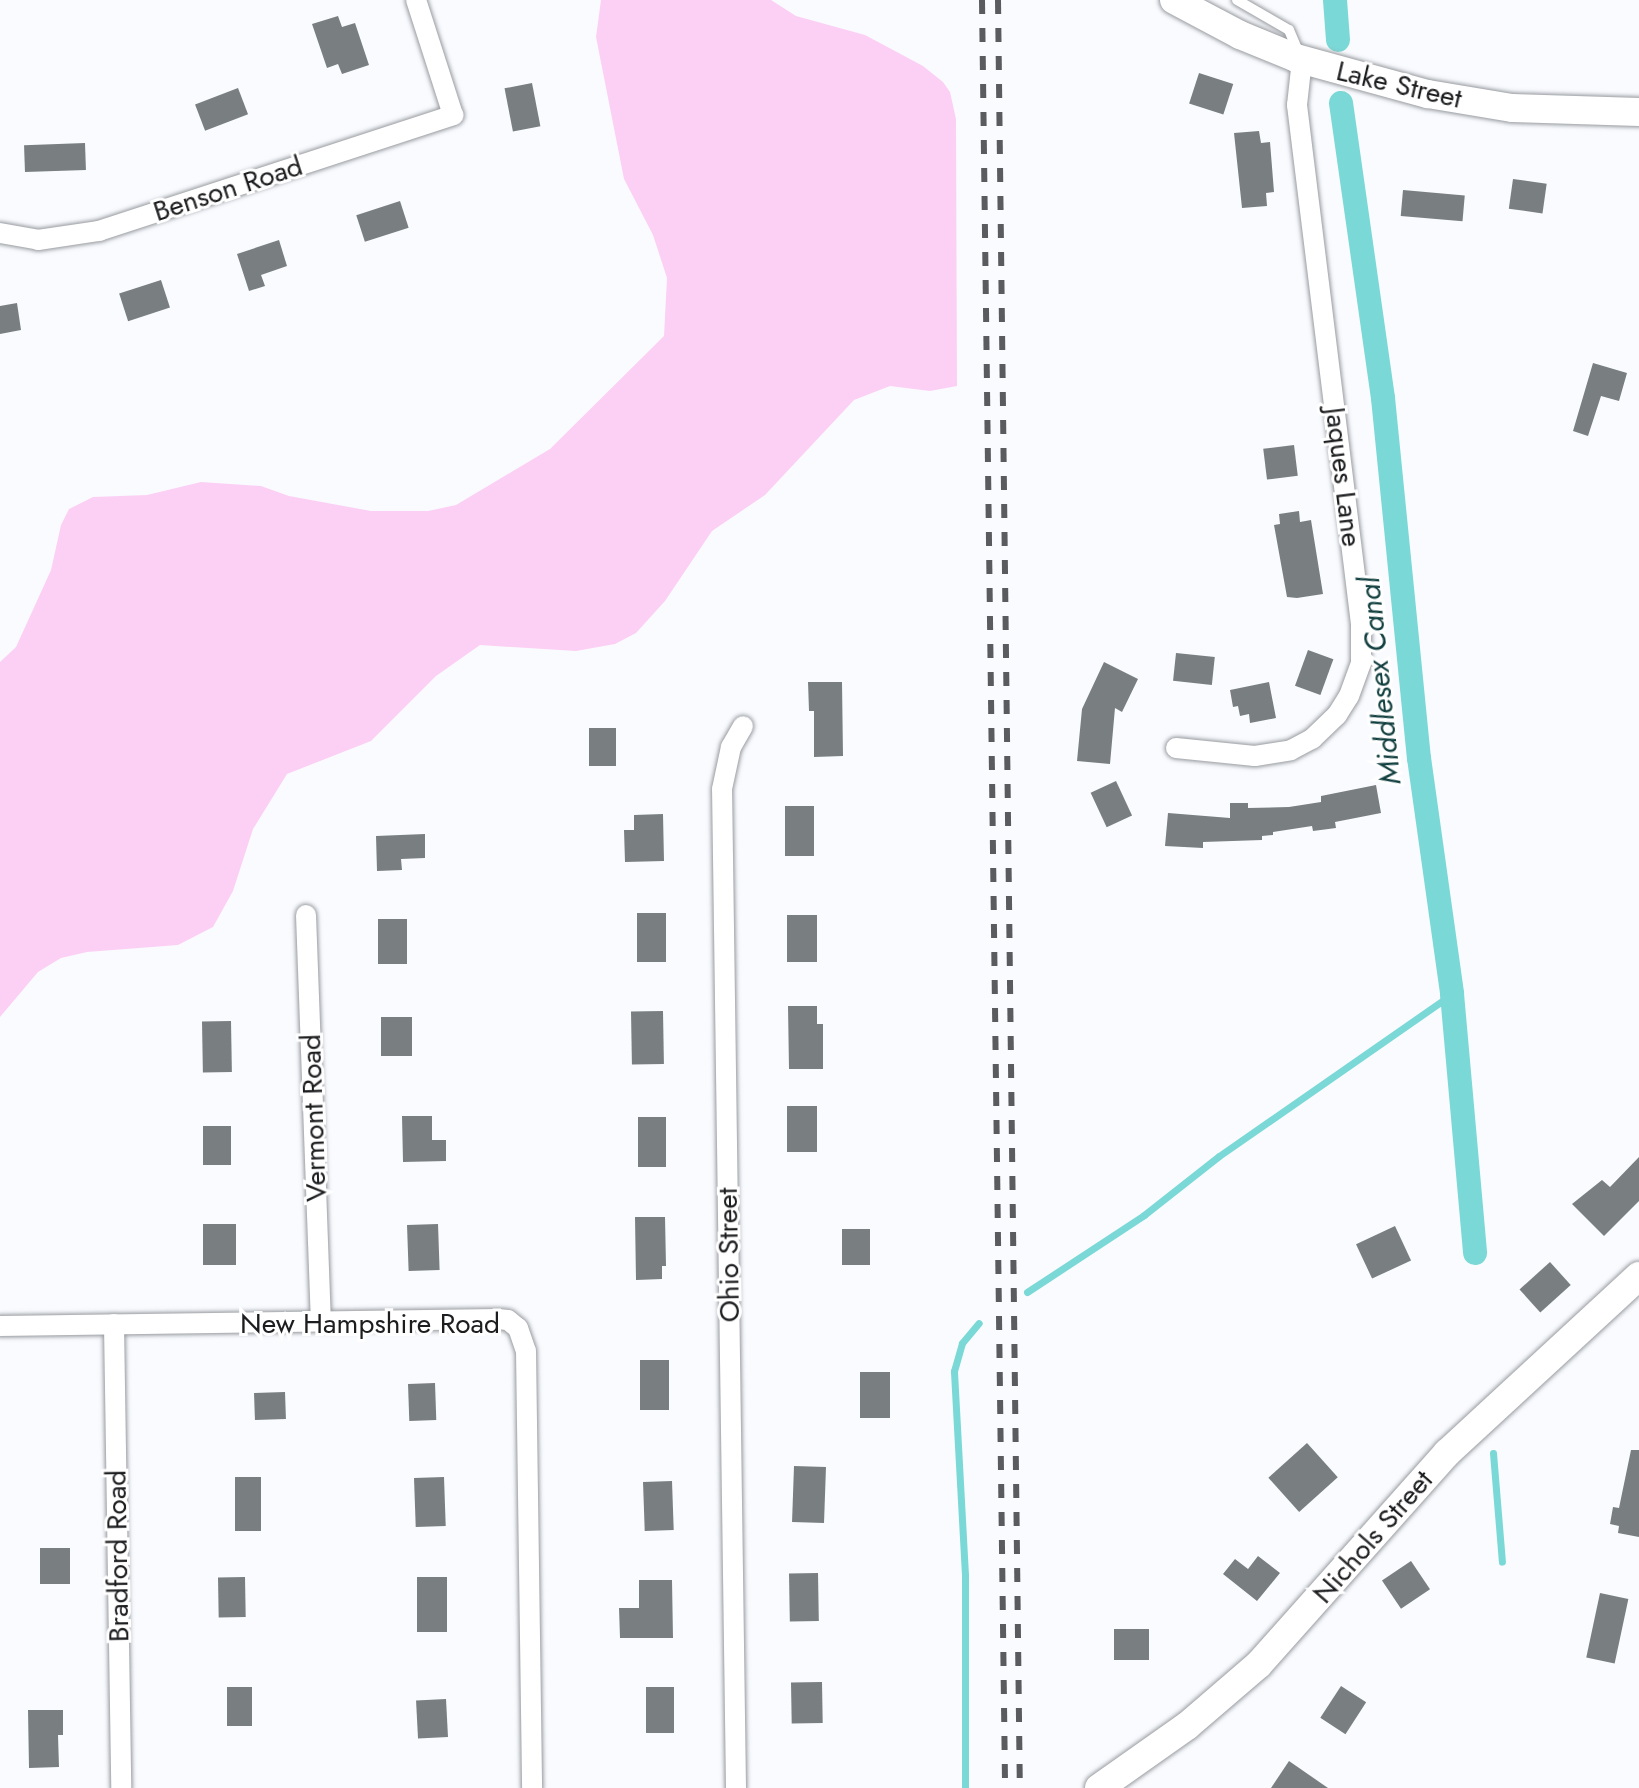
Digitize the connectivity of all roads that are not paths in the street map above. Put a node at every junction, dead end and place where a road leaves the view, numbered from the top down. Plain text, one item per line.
1 (416, 0) edge
2 (1174, 0) edge
3 (1237, 0) edge
4 (1302, 60) junction
5 (1639, 112) edge
6 (0, 233) edge
7 (743, 726) dead end
8 (1176, 748) dead end
9 (306, 915) dead end
10 (1639, 1276) edge
11 (321, 1321) junction
12 (114, 1324) junction
13 (0, 1326) edge
14 (121, 1788) edge
15 (532, 1788) edge
16 (736, 1788) edge
17 (1099, 1788) edge

1 - 6 street, Benson Road
2 - 4 street, Lake Street
3 - 4 lane
4 - 5 street, Lake Street
4 - 8 street, Jaques Lane
7 - 16 street, Ohio Street
9 - 11 street, Vermont Road
10 - 17 street, Nichols Street
11 - 12 street, New Hampshire Road
11 - 15 street, New Hampshire Road
12 - 13 street, New Hampshire Road
12 - 14 street, Bradford Road

